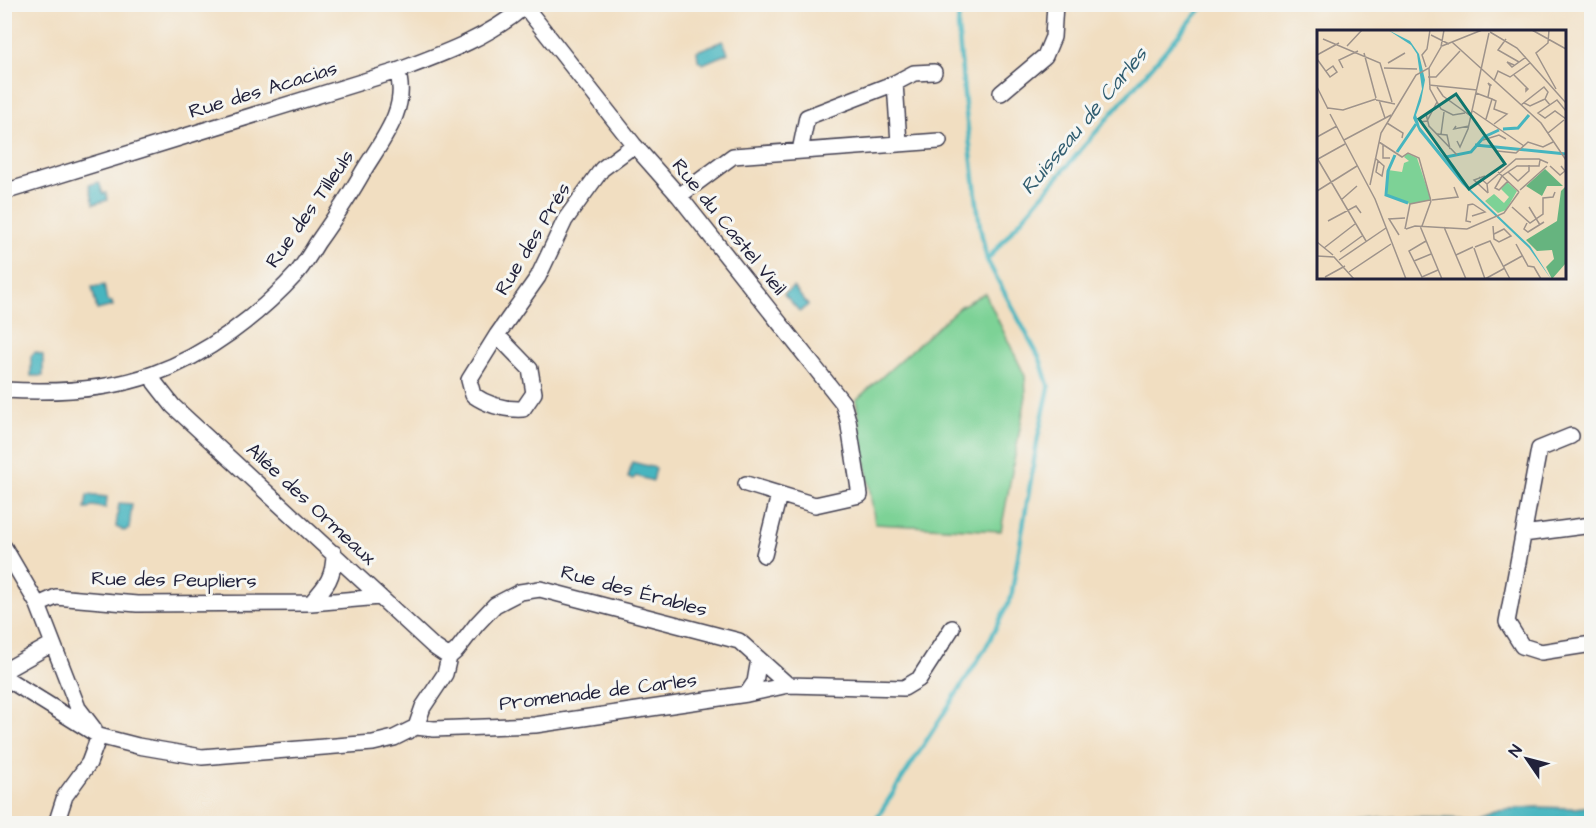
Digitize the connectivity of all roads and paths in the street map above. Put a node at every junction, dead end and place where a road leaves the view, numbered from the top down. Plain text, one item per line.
1 (1055, 4) edge
2 (524, 5) edge
3 (397, 71) junction
4 (934, 72) dead end
5 (895, 83) junction
6 (1001, 93) dead end
7 (939, 141) dead end
8 (899, 144) junction
9 (634, 145) junction
10 (800, 151) junction
11 (4, 192) edge
12 (679, 196) junction
13 (497, 335) junction
14 (152, 375) junction
15 (4, 390) edge
16 (1571, 436) dead end
17 (746, 484) dead end
18 (779, 495) junction
19 (1592, 525) edge
20 (1523, 534) junction
21 (4, 547) edge
22 (334, 553) junction
23 (764, 555) dead end
24 (380, 597) junction
25 (311, 603) junction
26 (38, 605) junction
27 (952, 628) dead end
28 (1592, 644) edge
29 (52, 645) junction
30 (449, 657) junction
31 (759, 659) junction
32 (4, 671) edge
33 (4, 677) edge
34 (788, 685) junction
35 (747, 694) junction
36 (416, 727) junction
37 (99, 736) junction
38 (56, 824) edge

1 - 6 street
2 - 3 street, Rue des Acacias
2 - 9 street, Rue du Castel Vieil
3 - 11 street, Rue des Acacias
3 - 14 street, Rue des Tilleuls
4 - 5 street
5 - 8 street
5 - 10 street
7 - 8 street
8 - 10 street
9 - 12 street, Rue du Castel Vieil
9 - 13 street, Rue des Prés
10 - 12 street
12 - 18 street, Rue du Castel Vieil
13 - 13 street, Rue des Prés
14 - 15 street, Rue des Tilleuls
14 - 22 street, Allée des Ormeaux
16 - 20 street
17 - 18 street
18 - 23 street
19 - 20 street
20 - 28 street
21 - 26 street
22 - 24 street, Allée des Ormeaux
22 - 25 street
24 - 25 street, Rue des Peupliers
24 - 30 street, Allée des Ormeaux
25 - 26 street, Rue des Peupliers
26 - 29 street
27 - 34 street, Promenade de Carles
29 - 32 street
29 - 37 street
30 - 31 street, Rue des Érables
30 - 36 street, Rue des Érables
31 - 34 street, Rue des Érables
31 - 35 street
33 - 37 street, Promenade de Carles
34 - 35 street, Promenade de Carles
35 - 36 street, Promenade de Carles
36 - 37 street, Promenade de Carles
37 - 38 street

